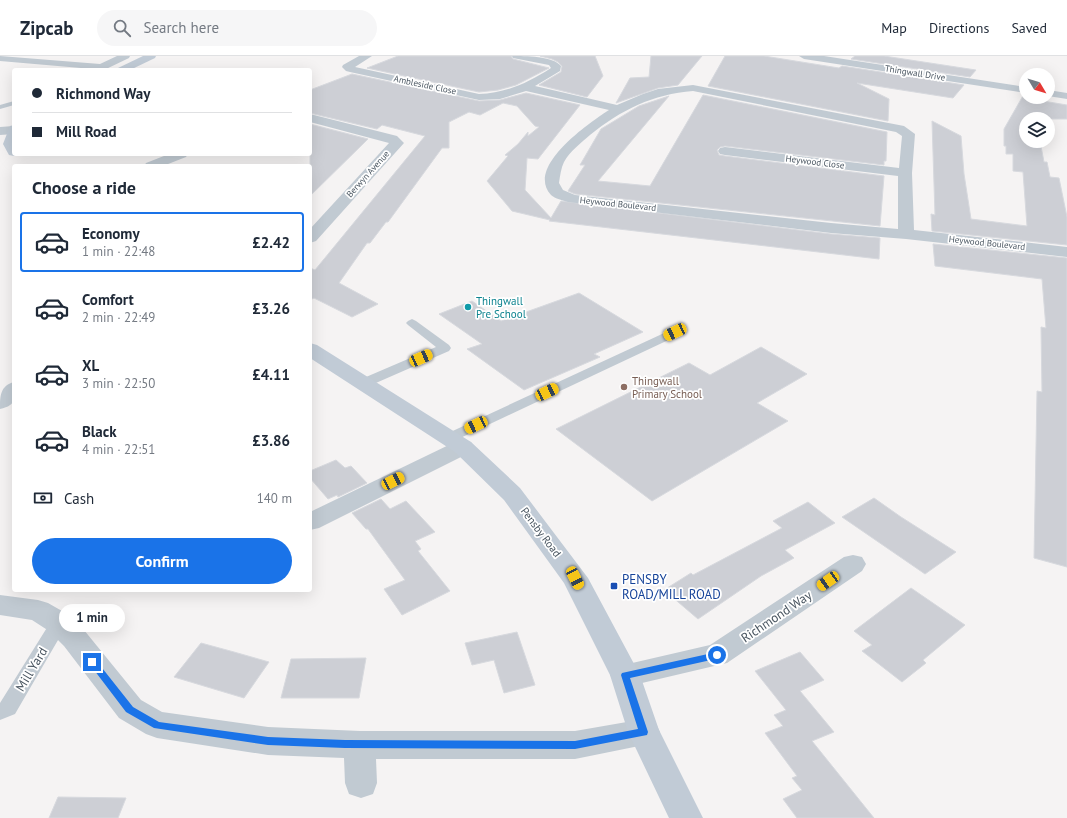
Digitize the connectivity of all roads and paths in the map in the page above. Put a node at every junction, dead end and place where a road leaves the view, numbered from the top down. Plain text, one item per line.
1 (125, 56) edge
2 (151, 56) edge
3 (367, 56) edge
4 (517, 56) edge
5 (804, 56) edge
6 (0, 58) edge
7 (89, 68) edge
8 (100, 68) edge
9 (126, 68) edge
10 (524, 87) junction
11 (1019, 89) edge
12 (1055, 94) edge
13 (1067, 96) edge
14 (12, 104) edge
15 (0, 107) edge
16 (618, 109) junction
17 (312, 119) edge
18 (9, 130) edge
19 (12, 147) edge
20 (725, 151) dead end
21 (176, 156) edge
22 (156, 164) edge
23 (905, 173) junction
24 (906, 234) junction
25 (312, 236) edge
26 (1067, 252) edge
27 (412, 323) dead end
28 (675, 332) dead end
29 (312, 350) edge
30 (364, 383) junction
31 (12, 391) edge
32 (0, 403) edge
33 (456, 442) junction
34 (312, 521) edge
35 (853, 564) dead end
36 (0, 605) edge
37 (58, 623) junction
38 (625, 675) junction
39 (0, 712) edge
40 (644, 732) junction
41 (360, 745) junction
42 (361, 783) dead end
43 (686, 818) edge

1 - 8 street
2 - 9 main road
3 - 10 street, Ambleside Close
4 - 10 street, Ambleside Close
5 - 11 street, Thingwall Drive
6 - 7 street
10 - 16 street
12 - 13 street
14 - 15 lane
16 - 23 street, Heywood Boulevard
16 - 24 street, Heywood Boulevard
17 - 25 street, Berwyn Avenue
18 - 19 main road
20 - 23 street, Heywood Close
21 - 22 street
23 - 24 street, Heywood Boulevard
24 - 26 street, Heywood Boulevard
27 - 30 lane
28 - 33 lane
29 - 30 main road, Pensby Road
30 - 33 main road, Pensby Road
31 - 32 street
33 - 34 street
33 - 38 main road, Pensby Road
35 - 38 street, Richmond Way
36 - 37 street
37 - 39 lane, Mill Yard
37 - 41 street
38 - 40 main road, Pensby Road
40 - 41 street
40 - 43 main road, Pensby Road
41 - 42 street

